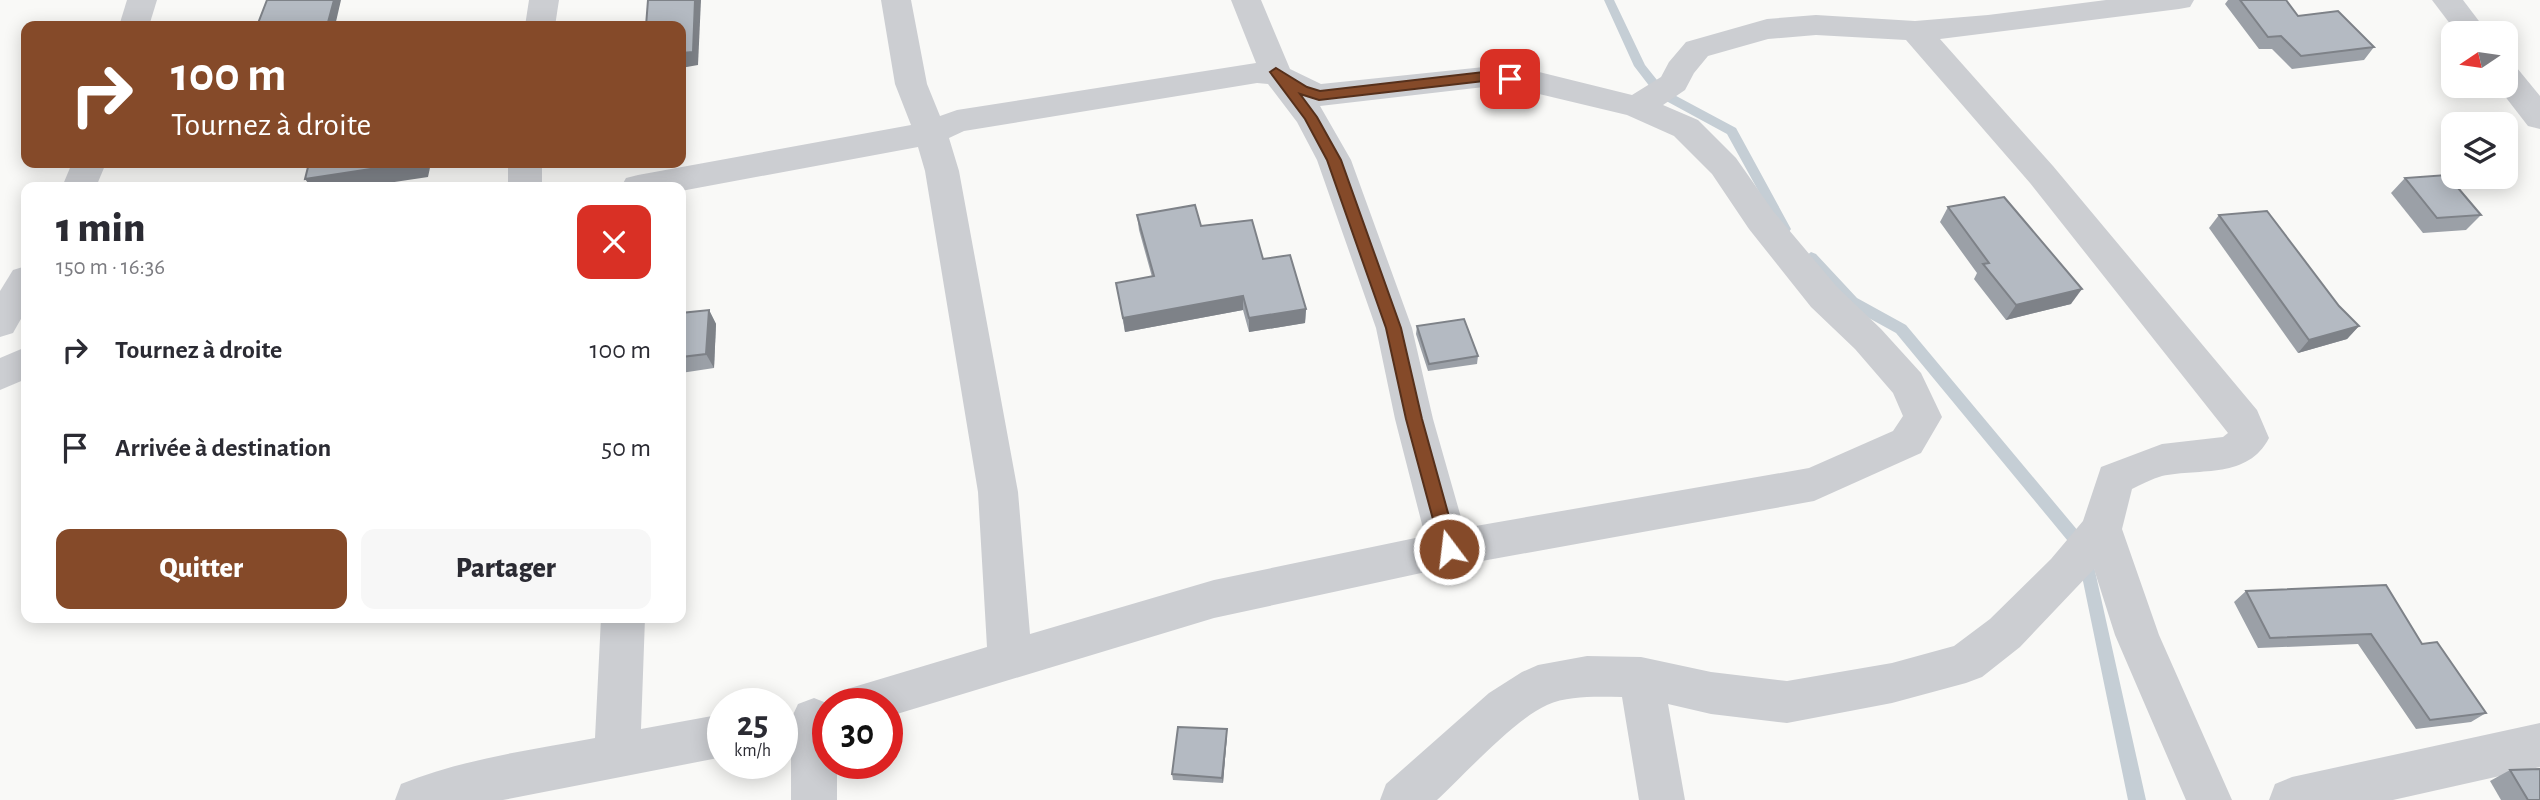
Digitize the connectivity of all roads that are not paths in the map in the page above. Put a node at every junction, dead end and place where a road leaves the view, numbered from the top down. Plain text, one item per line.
1 (142, 0) edge
2 (544, 0) edge
3 (896, 0) edge
4 (1246, 0) edge
5 (2179, 0) edge
6 (2447, 0) edge
7 (1988, 13) edge
8 (136, 21) edge
9 (542, 21) edge
10 (2464, 21) edge
11 (1915, 31) junction
12 (1276, 72) junction
13 (2518, 90) edge
14 (1637, 107) junction
15 (2540, 118) edge
16 (930, 133) junction
17 (668, 182) edge
18 (21, 288) edge
19 (0, 325) edge
20 (21, 326) edge
21 (21, 365) edge
22 (0, 376) edge
23 (2101, 529) junction
24 (1449, 549) junction
25 (623, 623) edge
26 (1010, 659) junction
27 (1641, 677) junction
28 (903, 692) edge
29 (808, 719) edge
30 (707, 738) edge
31 (2540, 745) edge
32 (617, 755) junction
33 (418, 800) edge
34 (814, 800) edge
35 (1403, 800) edge
36 (1662, 800) edge
37 (2209, 800) edge
38 (2292, 800) edge

1 - 8 street
2 - 9 street
3 - 16 street
4 - 12 street
5 - 7 street
6 - 10 street
7 - 11 street
11 - 14 street
11 - 23 street
12 - 14 street
12 - 16 street
12 - 24 street
13 - 15 street
14 - 24 street
16 - 17 street
16 - 26 street
18 - 19 street
19 - 20 street
21 - 22 street
23 - 27 street
23 - 37 street
24 - 26 street
25 - 32 street
26 - 28 street
27 - 35 street
27 - 36 street
29 - 34 street
30 - 32 street
31 - 38 street
32 - 33 street

